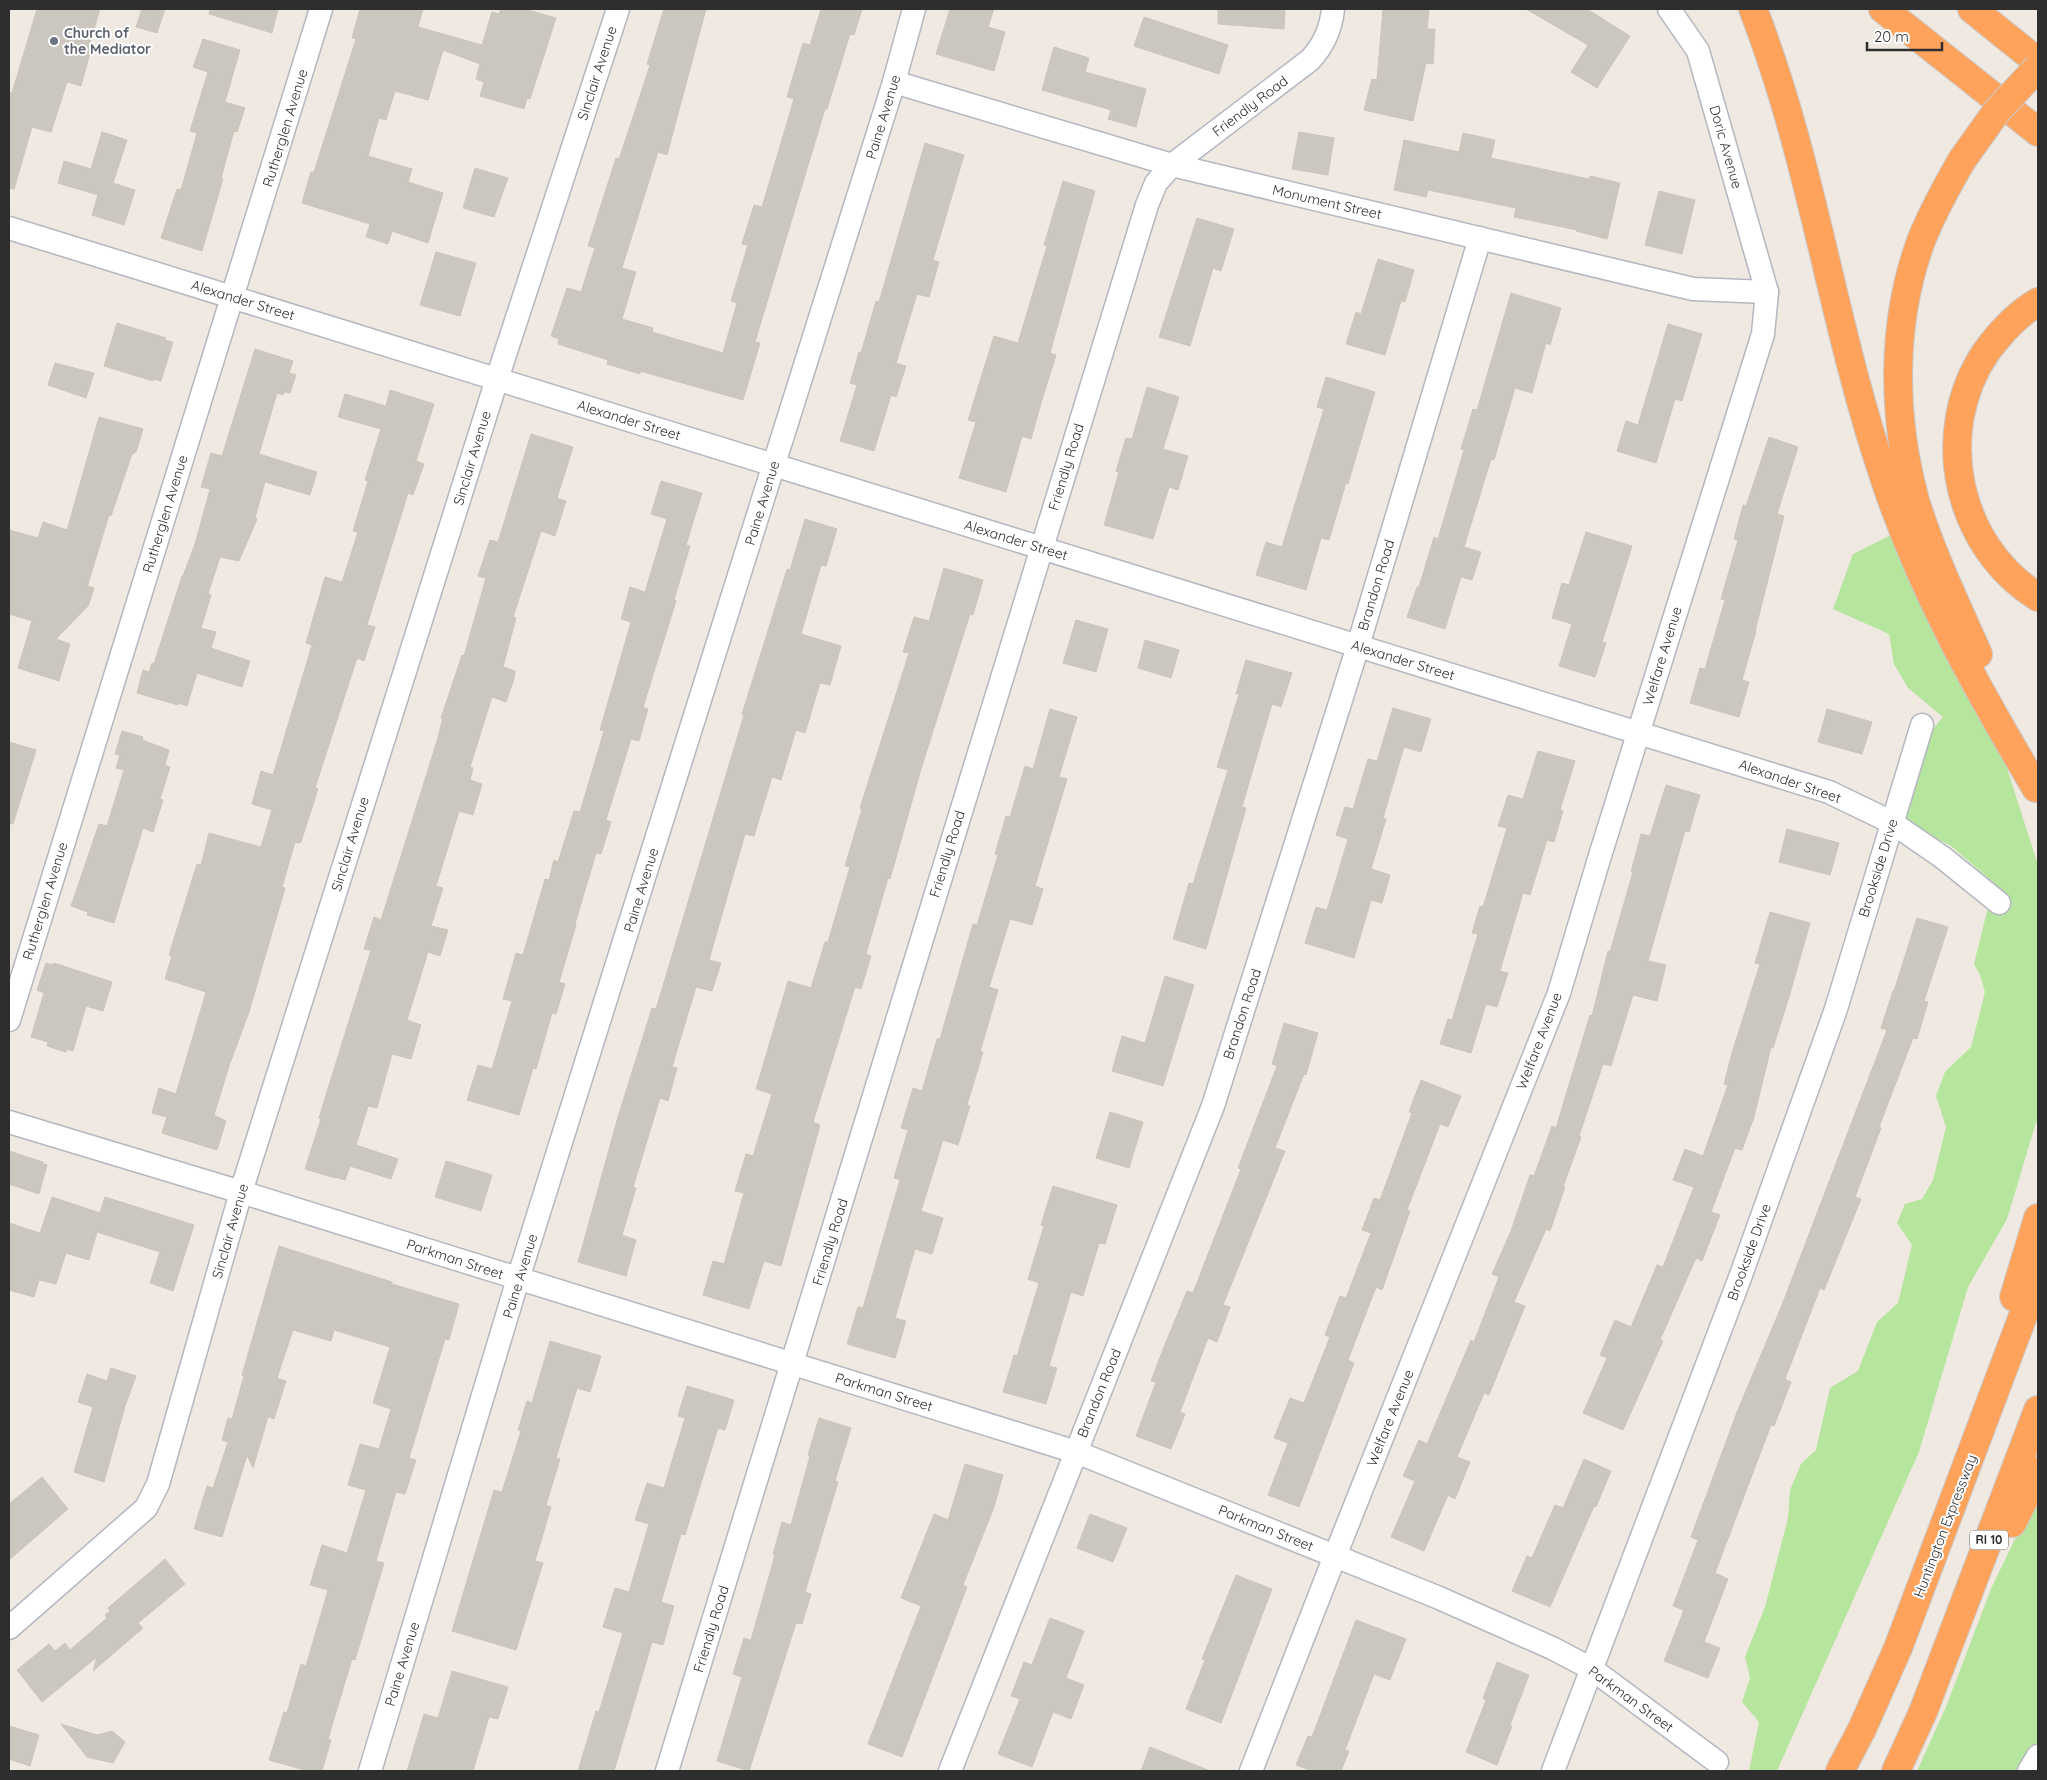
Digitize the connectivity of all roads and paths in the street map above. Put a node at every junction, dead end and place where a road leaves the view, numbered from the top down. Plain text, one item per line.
1 (321, 9) edge
2 (618, 9) edge
3 (914, 9) edge
4 (1334, 9) edge
5 (1669, 9) edge
6 (1753, 9) edge
7 (1883, 9) edge
8 (1972, 9) edge
9 (2038, 62) edge
10 (2038, 68) edge
11 (894, 82) junction
12 (2038, 132) edge
13 (1172, 165) junction
14 (9, 228) edge
15 (1480, 238) junction
16 (1767, 292) junction
17 (232, 297) junction
18 (2038, 302) edge
19 (497, 379) junction
20 (774, 465) junction
21 (1040, 548) junction
22 (2038, 597) edge
23 (1358, 646) junction
24 (1922, 725) dead end
25 (1638, 733) junction
26 (2037, 791) edge
27 (1891, 822) junction
28 (1999, 903) dead end
29 (9, 1020) edge
30 (9, 1122) edge
31 (241, 1192) junction
32 (2038, 1218) edge
33 (2038, 1276) edge
34 (518, 1279) junction
35 (793, 1363) junction
36 (2038, 1410) edge
37 (1076, 1452) junction
38 (2038, 1471) edge
39 (1947, 1519) junction
40 (1335, 1556) junction
41 (9, 1628) edge
42 (1592, 1669) junction
43 (1939, 1670) junction
44 (2038, 1756) edge
45 (1717, 1762) dead end
46 (370, 1771) edge
47 (667, 1771) edge
48 (950, 1771) edge
49 (1251, 1771) edge
50 (1553, 1771) edge
51 (1840, 1771) edge
52 (1896, 1771) edge
53 (2029, 1771) edge

1 - 17 street, Rutherglen Avenue
2 - 19 street, Sinclair Avenue
3 - 11 street, Paine Avenue
4 - 13 street, Friendly Road
5 - 16 street, Doric Avenue
6 - 26 highway
7 - 12 highway
8 - 9 highway
10 - 26 highway, bridge
11 - 13 street, Monument Street
11 - 20 street, Paine Avenue
13 - 15 street, Monument Street
13 - 21 street, Friendly Road
14 - 17 street, Alexander Street
15 - 16 street, Monument Street
15 - 23 street, Brandon Road
16 - 25 street, Welfare Avenue
17 - 19 street, Alexander Street
17 - 29 street, Rutherglen Avenue
18 - 22 highway
19 - 20 street, Alexander Street
19 - 31 street, Sinclair Avenue
20 - 21 street, Alexander Street
20 - 34 street, Paine Avenue
21 - 23 street, Alexander Street
21 - 35 street, Friendly Road
23 - 25 street, Alexander Street
23 - 37 street, Brandon Road
24 - 27 street, Brookside Drive
25 - 27 street, Alexander Street
25 - 40 street, Welfare Avenue
27 - 28 street, Alexander Street
27 - 42 street, Brookside Drive
30 - 31 street, Parkman Street
31 - 34 street, Parkman Street
31 - 41 street, Sinclair Avenue
32 - 39 highway
33 - 39 highway, Huntington Expressway
34 - 35 street, Parkman Street
34 - 46 street, Paine Avenue
35 - 37 street, Parkman Street
35 - 47 street, Friendly Road
36 - 43 highway, RI 10
37 - 40 street, Parkman Street
37 - 48 street, Brandon Road
38 - 43 highway
39 - 51 highway, Huntington Expressway
40 - 42 street, Parkman Street
40 - 49 street, Welfare Avenue
42 - 45 street, Parkman Street
42 - 50 street, Brookside Drive
43 - 52 highway, RI 10
44 - 53 street

